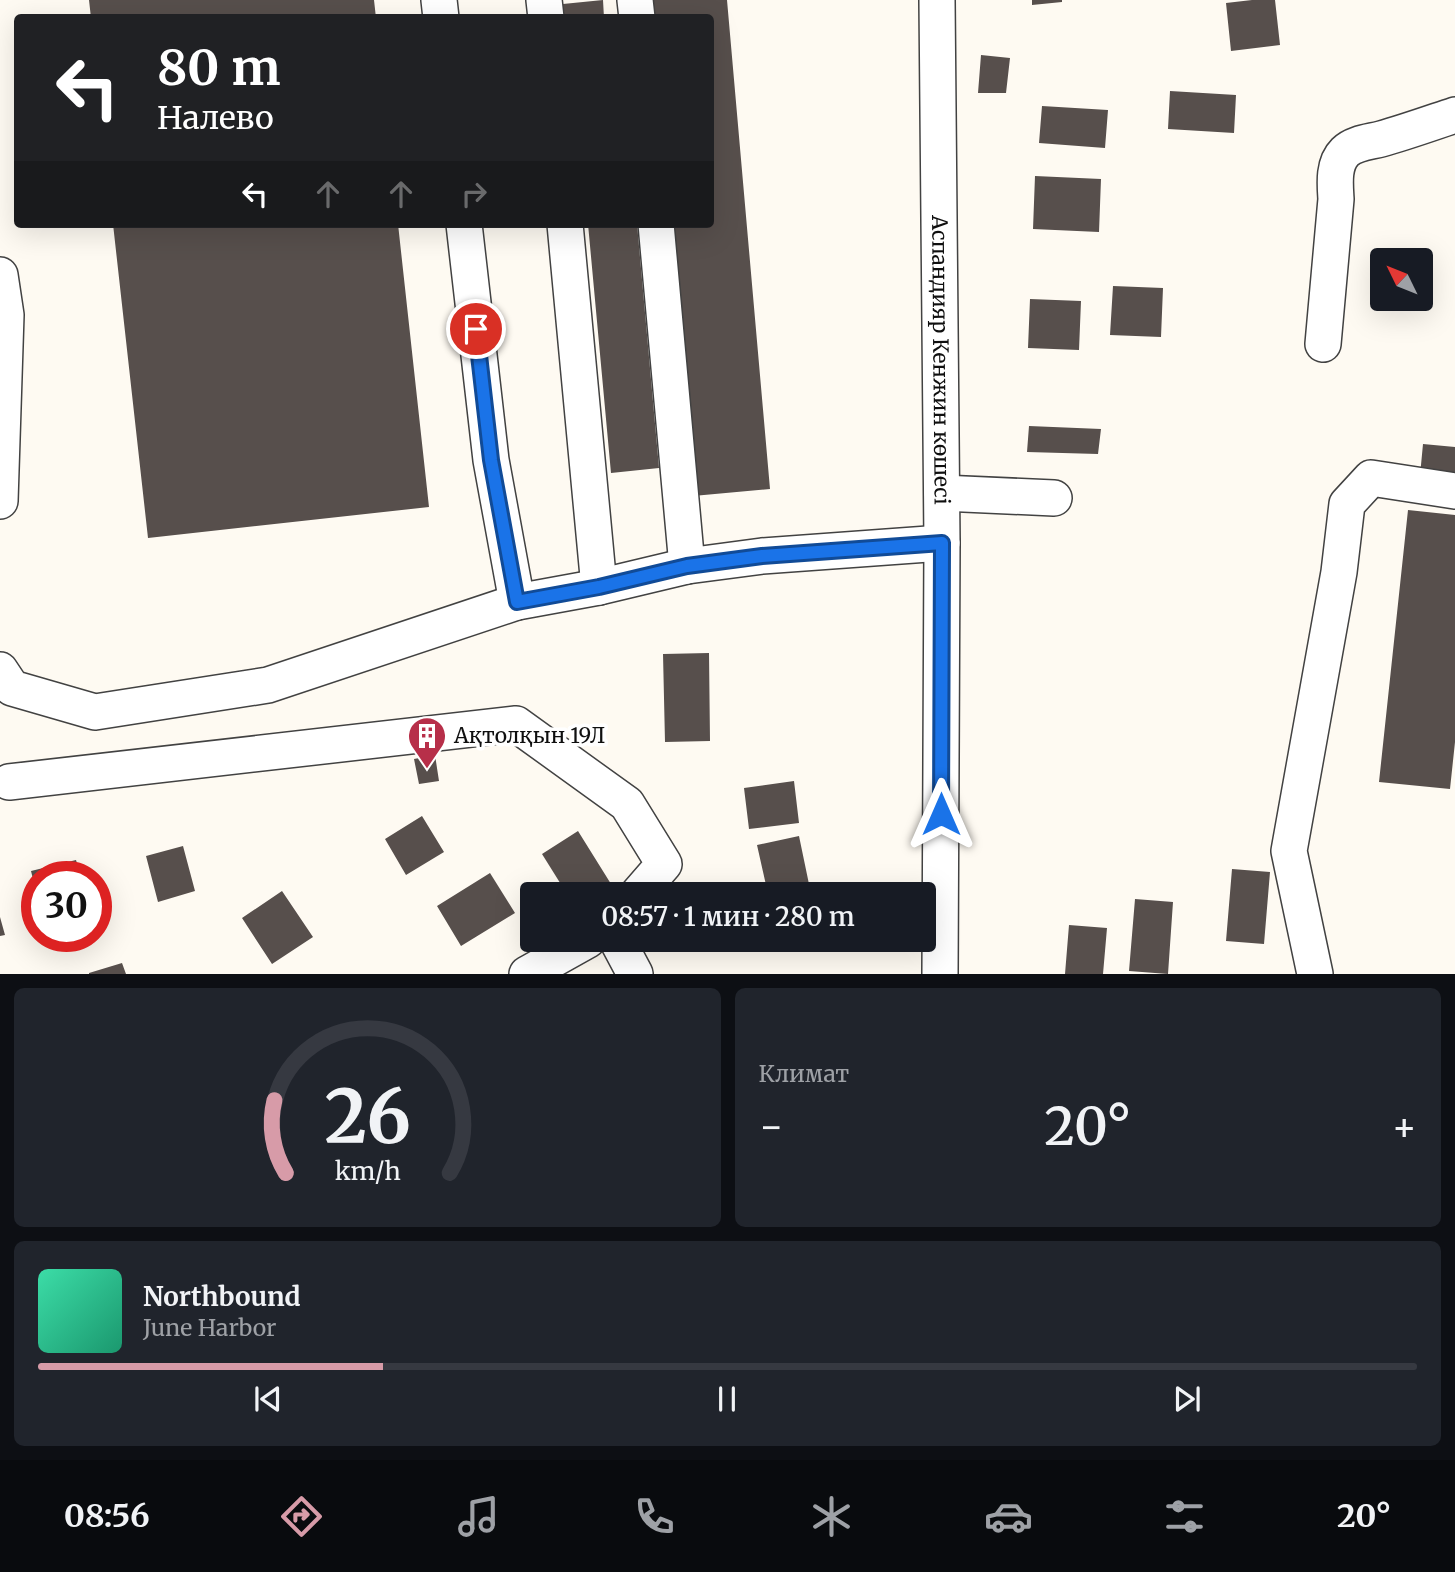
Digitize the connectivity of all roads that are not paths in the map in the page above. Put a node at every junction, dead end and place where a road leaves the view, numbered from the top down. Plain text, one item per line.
1 (937, 0) edge
2 (1455, 115) edge
3 (464, 228) edge
4 (565, 228) edge
5 (656, 228) edge
6 (0, 275) edge
7 (1323, 344) dead end
8 (1455, 491) edge
9 (942, 494) junction
10 (1054, 498) dead end
11 (0, 501) edge
12 (942, 543) junction
13 (687, 566) junction
14 (599, 587) junction
15 (517, 602) junction
16 (0, 670) edge
17 (9, 782) dead end
18 (648, 882) edge
19 (566, 952) edge
20 (623, 952) edge
21 (527, 974) edge
22 (635, 974) edge
23 (940, 974) edge
24 (1315, 974) edge

1 - 9 street, Аспандияр Кенжин көшесі
2 - 7 street
3 - 15 street
4 - 14 street
5 - 13 street
6 - 11 street
8 - 24 street
9 - 10 street
9 - 12 street, Аспандияр Кенжин көшесі
12 - 13 street
12 - 23 street, Аспандияр Кенжин көшесі
13 - 14 street
14 - 15 street
15 - 16 street
17 - 18 street
19 - 21 street
20 - 22 street

